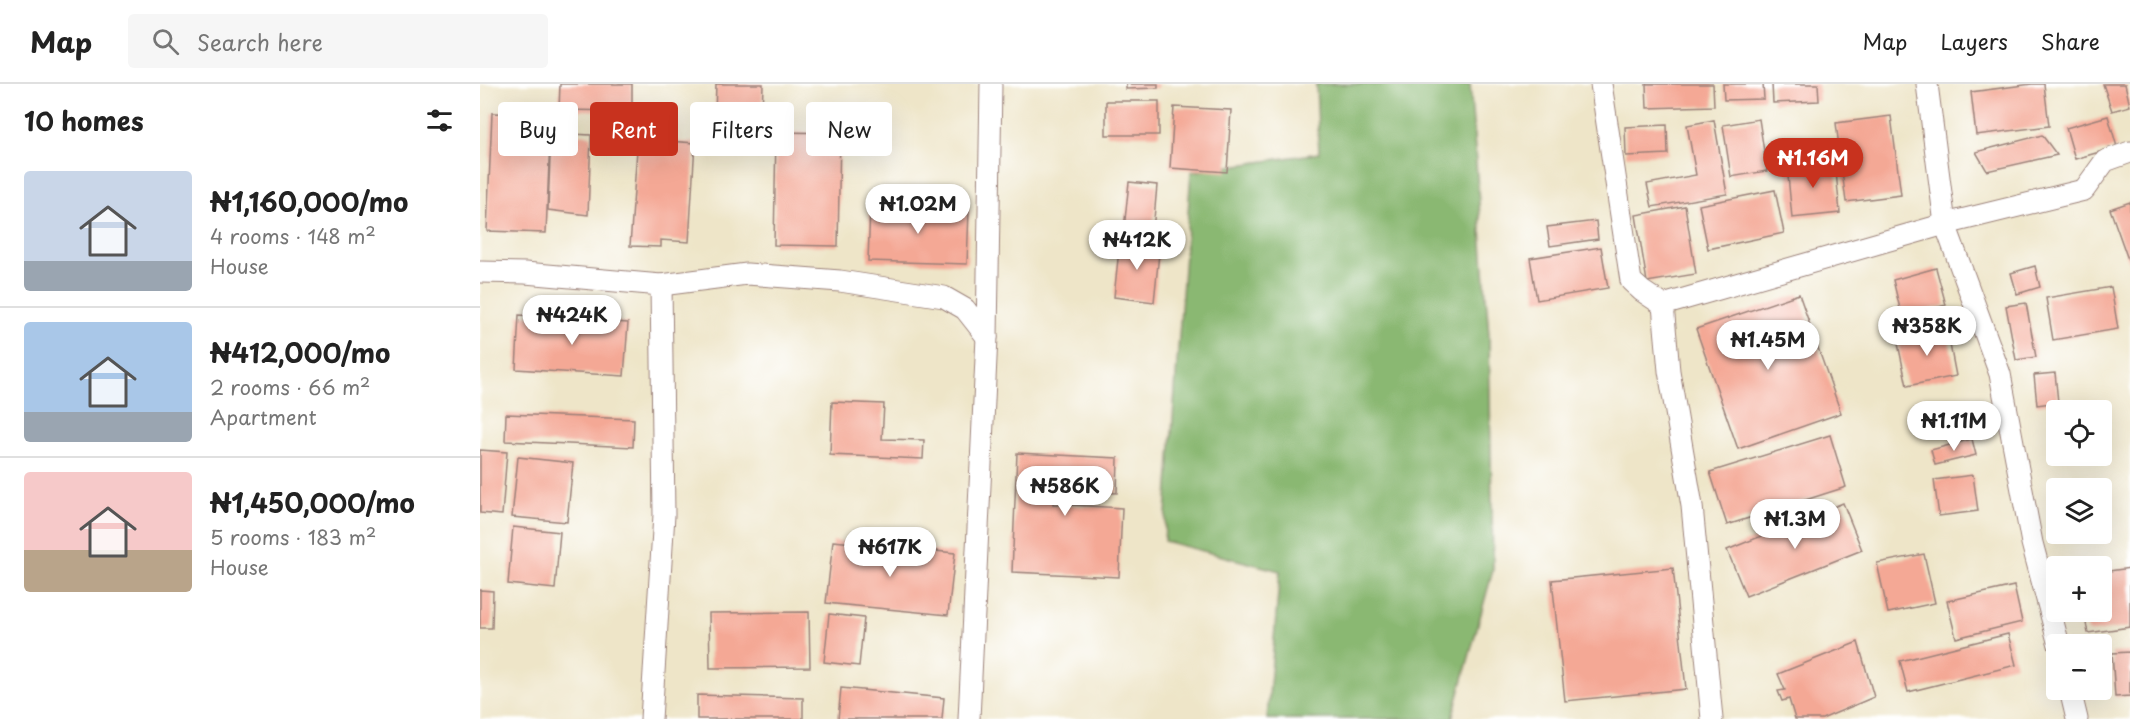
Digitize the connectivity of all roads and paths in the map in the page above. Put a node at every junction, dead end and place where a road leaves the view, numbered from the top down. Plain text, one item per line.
1 (991, 84) edge
2 (1601, 84) edge
3 (1927, 84) edge
4 (2130, 152) edge
5 (1945, 224) junction
6 (480, 272) edge
7 (661, 285) junction
8 (1663, 305) junction
9 (987, 337) junction
10 (2056, 634) edge
11 (2072, 700) edge
12 (651, 719) edge
13 (969, 719) edge
14 (1712, 719) edge
15 (2077, 719) edge

1 - 9 street
2 - 8 street
3 - 5 street
4 - 5 street
5 - 8 street
5 - 10 street
6 - 7 street
7 - 9 street
7 - 12 street
8 - 14 street
9 - 13 street
11 - 15 street

